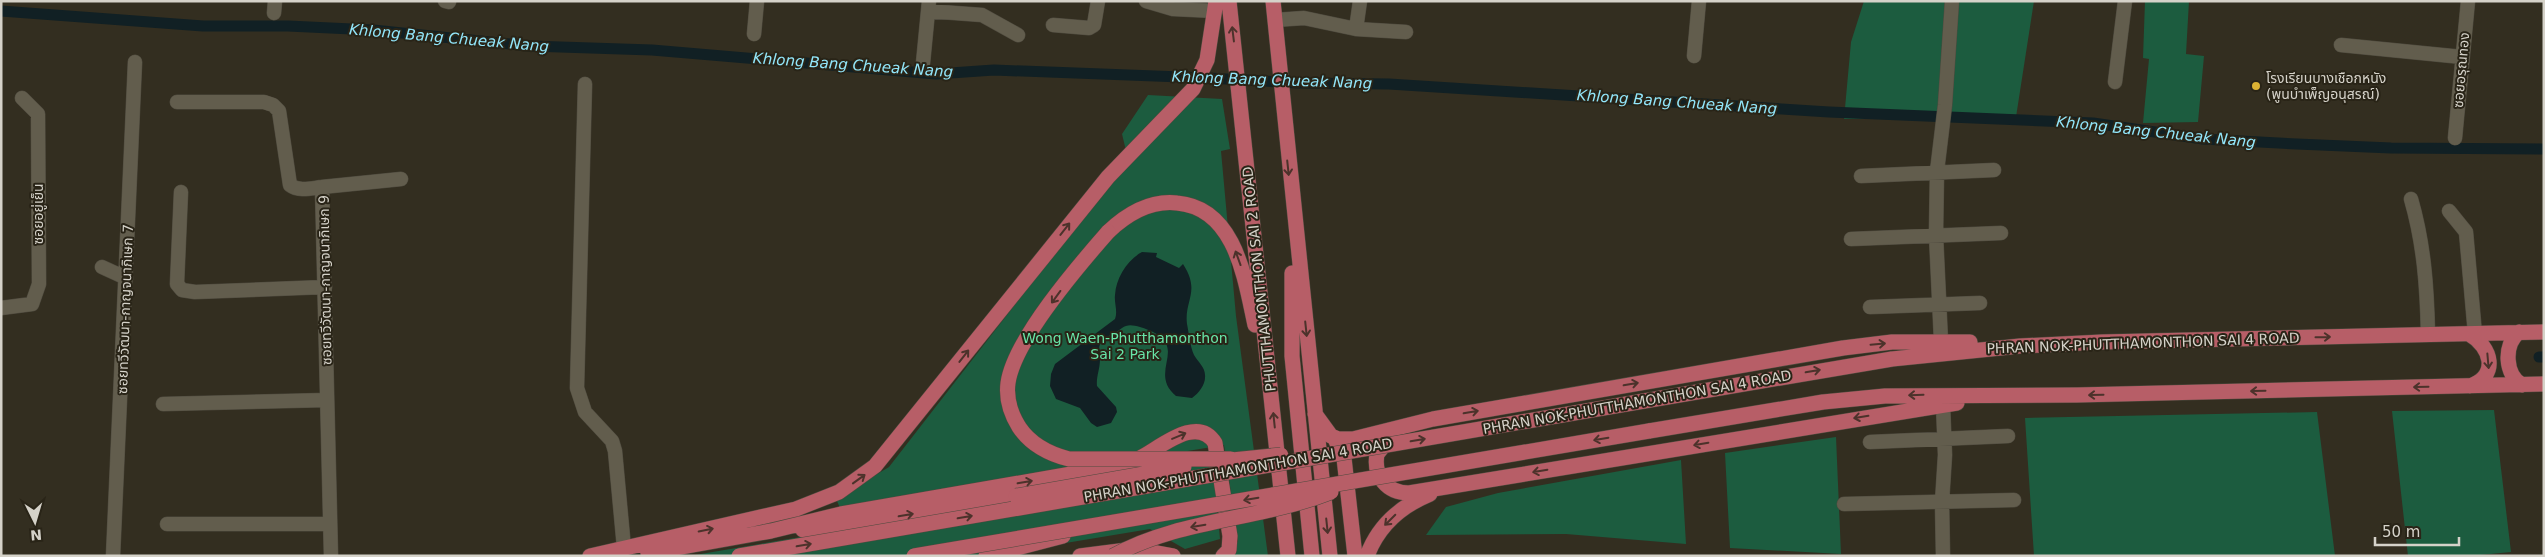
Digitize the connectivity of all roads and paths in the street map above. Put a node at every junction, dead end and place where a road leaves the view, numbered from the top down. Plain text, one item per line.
1 (757, 1) edge
2 (1098, 1) edge
3 (1146, 1) edge
4 (1229, 1) edge
5 (1273, 1) edge
6 (1360, 1) edge
7 (1699, 1) edge
8 (1952, 1) edge
9 (2125, 1) edge
10 (2468, 1) edge
11 (928, 6) edge
12 (1215, 6) edge
13 (1275, 20) junction
14 (1053, 25) dead end
15 (1356, 28) junction
16 (1406, 32) dead end
17 (754, 34) dead end
18 (1018, 35) dead end
19 (2341, 45) dead end
20 (924, 56) dead end
21 (1694, 56) dead end
22 (2462, 57) junction
23 (135, 62) dead end
24 (2115, 82) dead end
25 (586, 84) dead end
26 (22, 98) dead end
27 (177, 102) dead end
28 (2455, 138) dead end
29 (1994, 170) dead end
30 (1937, 171) junction
31 (1861, 176) dead end
32 (400, 179) dead end
33 (322, 187) junction
34 (181, 192) dead end
35 (2410, 199) dead end
36 (2449, 212) dead end
37 (1294, 225) junction
38 (2001, 233) dead end
39 (1936, 235) junction
40 (1851, 239) dead end
41 (102, 267) dead end
42 (126, 278) junction
43 (325, 287) junction
44 (1980, 303) dead end
45 (1940, 305) junction
46 (1870, 307) dead end
47 (1, 308) edge
48 (2519, 332) junction
49 (2544, 332) edge
50 (2428, 334) junction
51 (2472, 334) junction
52 (1941, 341) junction
53 (2062, 343) junction
54 (2544, 384) edge
55 (2522, 385) junction
56 (2470, 386) junction
57 (1270, 390) junction
58 (2013, 396) junction
59 (328, 400) junction
60 (163, 404) dead end
61 (1943, 404) junction
62 (1315, 414) junction
63 (1414, 424) junction
64 (2008, 436) dead end
65 (1334, 438) junction
66 (1945, 439) junction
67 (1870, 442) dead end
68 (1324, 456) junction
69 (1230, 459) junction
70 (1363, 480) junction
71 (1465, 484) junction
72 (2014, 500) dead end
73 (1942, 502) junction
74 (1844, 504) dead end
75 (1122, 521) junction
76 (167, 524) dead end
77 (330, 524) junction
78 (771, 531) junction
79 (626, 552) edge
80 (113, 556) edge
81 (331, 556) edge
82 (590, 556) edge
83 (739, 556) edge
84 (914, 556) edge
85 (986, 556) edge
86 (1080, 556) edge
87 (1113, 556) edge
88 (1173, 556) edge
89 (1223, 556) edge
90 (1288, 556) edge
91 (1312, 556) edge
92 (1330, 556) edge
93 (1354, 556) edge
94 (1367, 556) edge
95 (1943, 556) edge

1 - 17 street
2 - 14 street
3 - 12 street
57 -> 4 main road, PHUTTHAMONTHON SAI 2 ROAD
5 - 13 main road
6 - 15 street
7 - 21 street
8 - 30 street
9 - 24 street
10 - 22 street, ซอยอรุณทอง
11 - 18 street
11 - 20 street
79 -> 12 main road
13 - 15 street
13 -> 37 main road
15 - 16 street
19 - 22 street
22 - 28 street, ซอยอรุณทอง
23 - 42 street, ซอยทวีวัฒนา-กาญจนาภิเษก 7
25 - 79 street
26 - 47 street, ซอยอยู่เย็น
27 - 33 street, ซอยทวีวัฒนา-กาญจนาภิเษก 9
29 - 30 street
30 - 31 street
30 - 39 street
32 - 33 street
33 - 43 street, ซอยทวีวัฒนา-กาญจนาภิเษก 9
34 - 43 street
35 - 50 street
36 - 51 street
37 -> 62 main road
37 - 91 main road
38 - 39 street
39 - 40 street
39 - 45 street
41 - 42 street
42 - 80 street, ซอยทวีวัฒนา-กาญจนาภิเษก 7
43 - 59 street, ซอยทวีวัฒนา-กาญจนาภิเษก 9
44 - 45 street
45 - 46 street
45 - 52 street
48 - 49 main road, PHRAN NOK-PHUTTHAMONTHON SAI 4 ROAD
48 - 51 main road, PHRAN NOK-PHUTTHAMONTHON SAI 4 ROAD
48 - 55 main road
50 - 51 main road, PHRAN NOK-PHUTTHAMONTHON SAI 4 ROAD
53 -> 50 main road, PHRAN NOK-PHUTTHAMONTHON SAI 4 ROAD
51 -> 56 main road
52 - 53 main road
63 -> 52 main road
68 -> 53 main road, PHRAN NOK-PHUTTHAMONTHON SAI 4 ROAD, bridge
54 - 55 main road
55 - 56 main road
56 -> 58 main road
57 -> 69 main road, bridge
90 -> 57 main road, PHUTTHAMONTHON SAI 2 ROAD
58 - 61 main road
58 -> 70 main road, bridge
59 - 60 street
59 - 77 street, ซอยทวีวัฒนา-กาญจนาภิเษก 9
61 - 66 street
61 -> 71 main road
62 - 65 main road
62 -> 92 main road
63 - 65 main road
63 - 71 main road
64 - 66 street
65 - 93 main road
66 - 67 street
66 - 73 street
68 - 69 main road, bridge
83 -> 68 main road, PHRAN NOK-PHUTTHAMONTHON SAI 4 ROAD, bridge
78 -> 69 main road, bridge
70 -> 75 main road, bridge
70 -> 87 main road, bridge
71 -> 94 main road
72 - 73 street
73 - 74 street
73 - 95 street
75 - 84 main road, bridge
75 - 85 main road, bridge
76 - 77 street
77 - 81 street, ซอยทวีวัฒนา-กาญจนาภิเษก 9
78 - 79 main road
78 -> 89 main road
79 - 82 main road
86 - 88 main road

